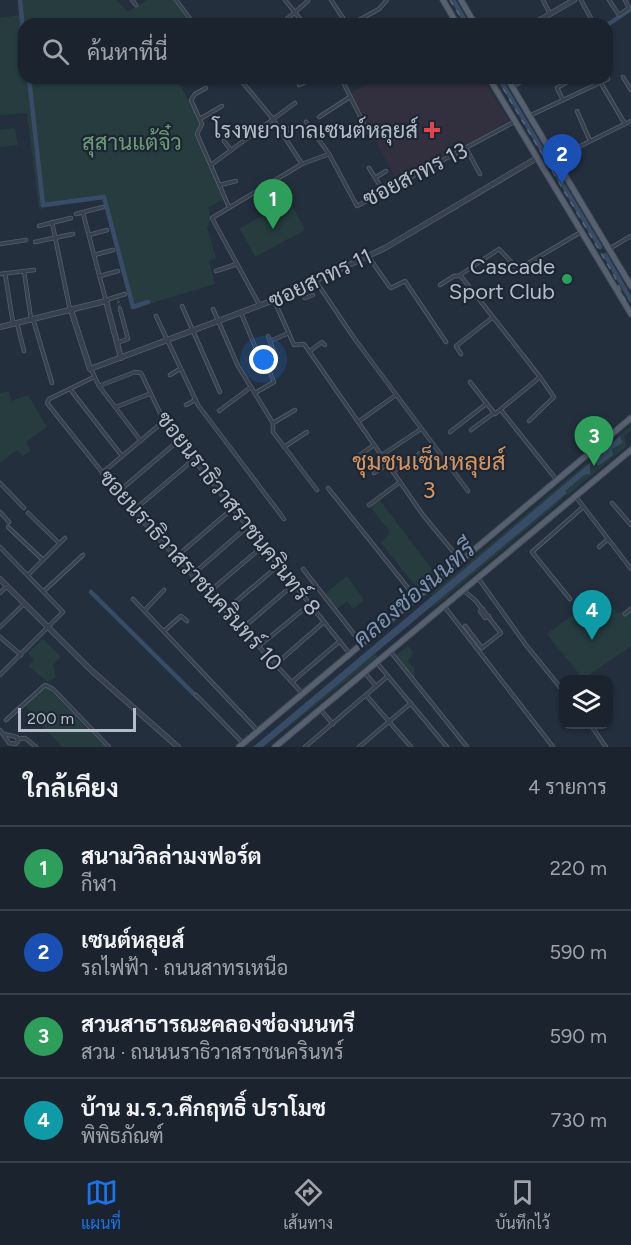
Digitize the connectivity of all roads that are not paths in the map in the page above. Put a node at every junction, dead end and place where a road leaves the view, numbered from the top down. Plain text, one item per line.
1 (132, 0) edge
2 (176, 0) edge
3 (285, 0) edge
4 (331, 0) edge
5 (387, 0) edge
6 (443, 0) edge
7 (461, 0) edge
8 (543, 0) edge
9 (574, 0) edge
10 (582, 0) edge
11 (609, 0) edge
12 (625, 0) edge
13 (308, 1) edge
14 (136, 5) dead end
15 (295, 12) junction
16 (550, 14) junction
17 (190, 18) edge
18 (286, 18) edge
19 (300, 18) edge
20 (343, 18) edge
21 (365, 18) edge
22 (454, 18) edge
23 (472, 18) edge
24 (543, 18) edge
25 (591, 18) edge
26 (623, 76) dead end
27 (244, 84) edge
28 (343, 84) edge
29 (493, 84) edge
30 (510, 84) edge
31 (564, 84) edge
32 (597, 84) edge
33 (602, 85) dead end
34 (206, 88) dead end
35 (631, 90) edge
36 (350, 97) junction
37 (563, 100) junction
38 (295, 103) dead end
39 (222, 106) dead end
40 (577, 111) dead end
41 (529, 116) junction
42 (319, 117) dead end
43 (200, 119) junction
44 (273, 119) junction
45 (515, 121) junction
46 (631, 121) edge
47 (306, 122) dead end
48 (625, 124) junction
49 (292, 126) dead end
50 (368, 132) dead end
51 (283, 134) junction
52 (224, 141) dead end
53 (591, 141) junction
54 (466, 148) junction
55 (231, 150) junction
56 (329, 154) junction
57 (537, 158) junction
58 (554, 158) junction
59 (302, 164) junction
60 (211, 165) junction
61 (369, 168) dead end
62 (386, 171) dead end
63 (480, 174) dead end
64 (375, 178) junction
65 (236, 181) dead end
66 (220, 185) junction
67 (384, 193) junction
68 (103, 207) dead end
69 (229, 207) junction
70 (83, 213) junction
71 (76, 214) dead end
72 (71, 218) dead end
73 (52, 222) junction
74 (39, 226) dead end
75 (107, 230) dead end
76 (581, 232) junction
77 (73, 234) dead end
78 (89, 235) junction
79 (631, 236) edge
80 (54, 238) junction
81 (26, 240) dead end
82 (604, 241) junction
83 (35, 242) dead end
84 (0, 244) edge
85 (592, 248) junction
86 (609, 249) junction
87 (113, 250) dead end
88 (94, 255) junction
89 (368, 256) junction
90 (601, 263) junction
91 (237, 264) junction
92 (34, 270) dead end
93 (24, 271) junction
94 (118, 271) dead end
95 (216, 271) dead end
96 (5, 273) junction
97 (0, 274) edge
98 (100, 276) junction
99 (459, 276) junction
100 (315, 280) junction
101 (440, 285) dead end
102 (631, 286) edge
103 (299, 288) junction
104 (125, 294) dead end
105 (313, 295) dead end
106 (106, 300) junction
107 (274, 300) junction
108 (182, 306) dead end
109 (260, 306) junction
110 (120, 309) tunnel mouth
111 (213, 309) dead end
112 (71, 310) junction
113 (241, 313) junction
114 (631, 314) edge
115 (156, 316) dead end
116 (0, 318) edge
117 (492, 318) junction
118 (32, 319) junction
119 (218, 321) junction
120 (15, 323) junction
121 (1, 327) edge
122 (191, 332) junction
123 (289, 333) junction
124 (268, 336) dead end
125 (166, 341) junction
126 (270, 341) junction
127 (446, 342) dead end
128 (117, 343) junction
129 (325, 345) dead end
130 (24, 351) dead end
131 (309, 351) junction
132 (460, 354) dead end
133 (276, 357) dead end
134 (121, 358) junction
135 (90, 369) junction
136 (180, 369) junction
137 (170, 375) dead end
138 (94, 376) junction
139 (540, 377) junction
140 (470, 382) dead end
141 (52, 383) dead end
142 (99, 386) junction
143 (251, 387) junction
144 (70, 389) junction
145 (220, 392) dead end
146 (255, 393) junction
147 (149, 394) junction
148 (396, 395) junction
149 (195, 400) junction
150 (487, 404) junction
151 (186, 405) dead end
152 (116, 407) junction
153 (296, 410) dead end
154 (501, 410) junction
155 (219, 411) dead end
156 (494, 413) junction
157 (631, 418) edge
158 (529, 420) dead end
159 (164, 421) junction
160 (358, 422) junction
161 (273, 423) junction
162 (421, 429) junction
163 (471, 430) dead end
164 (307, 432) dead end
165 (450, 432) dead end
166 (141, 441) junction
167 (178, 441) junction
168 (432, 444) junction
169 (374, 445) junction
170 (284, 447) junction
171 (631, 450) edge
172 (381, 455) junction
173 (122, 456) junction
174 (357, 457) dead end
175 (194, 460) junction
176 (388, 464) junction
177 (393, 472) junction
178 (102, 473) junction
179 (374, 473) dead end
180 (558, 480) junction
181 (400, 482) junction
182 (0, 483) edge
183 (328, 488) dead end
184 (317, 490) dead end
185 (468, 491) dead end
186 (117, 493) junction
187 (576, 497) junction
188 (612, 503) dead end
189 (369, 505) dead end
190 (583, 507) junction
191 (24, 508) dead end
192 (233, 508) junction
193 (133, 511) junction
194 (0, 512) edge
195 (28, 513) dead end
196 (284, 519) dead end
197 (9, 522) dead end
198 (631, 525) edge
199 (8, 527) dead end
200 (248, 527) junction
201 (65, 538) dead end
202 (608, 539) junction
203 (59, 543) junction
204 (263, 546) junction
205 (0, 547) edge
206 (599, 547) dead end
207 (83, 555) dead end
208 (176, 557) junction
209 (43, 560) junction
210 (461, 562) junction
211 (279, 565) junction
212 (303, 569) dead end
213 (631, 569) edge
214 (28, 575) junction
215 (192, 575) junction
216 (478, 578) junction
217 (0, 579) edge
218 (294, 584) junction
219 (7, 586) junction
220 (164, 590) dead end
221 (44, 591) junction
222 (463, 591) junction
223 (209, 592) junction
224 (0, 593) edge
225 (404, 597) dead end
226 (133, 599) dead end
227 (417, 599) junction
228 (570, 599) dead end
229 (310, 603) junction
230 (24, 604) junction
231 (410, 604) junction
232 (444, 606) junction
233 (631, 609) edge
234 (145, 610) junction
235 (226, 610) junction
236 (625, 614) dead end
237 (187, 621) dead end
238 (324, 622) junction
239 (465, 626) dead end
240 (0, 627) edge
241 (49, 628) junction
242 (243, 628) junction
243 (164, 631) junction
244 (0, 637) edge
245 (340, 641) junction
246 (362, 645) junction
247 (259, 646) junction
248 (390, 651) junction
249 (350, 655) junction
250 (21, 656) junction
251 (377, 662) junction
252 (276, 664) junction
253 (364, 672) junction
254 (1, 673) edge
255 (388, 676) junction
256 (292, 682) junction
257 (376, 686) junction
258 (559, 686) edge
259 (303, 694) junction
260 (196, 695) dead end
261 (366, 695) junction
262 (411, 703) junction
263 (320, 709) junction
264 (6, 720) dead end
265 (389, 721) junction
266 (333, 724) junction
267 (593, 729) edge
268 (0, 730) edge
269 (258, 731) junction
270 (4, 734) junction
271 (18, 739) junction
272 (241, 745) edge
273 (14, 746) edge
274 (308, 746) edge
275 (36, 747) edge
276 (109, 747) edge
277 (178, 747) edge
278 (275, 747) edge
279 (359, 747) edge
280 (411, 747) edge
281 (447, 747) edge
282 (467, 747) edge
283 (553, 747) edge
284 (606, 747) edge

1 - 14 street
2 - 17 street
3 - 15 street
4 - 20 street
5 - 21 street
6 - 22 main road
7 - 23 main road
8 - 16 street
9 - 16 street
10 - 25 street
11 - 12 street
13 - 15 street
15 - 18 street
15 - 19 street
16 - 24 street
26 - 35 street
27 - 44 street
28 - 36 street
29 - 45 main road
30 - 41 main road
31 - 37 street
32 - 37 street
33 - 48 street
34 - 43 street
36 - 42 street
36 - 50 street
37 - 41 street
38 - 44 street
39 - 43 street
40 - 53 street
41 - 58 main road
43 - 60 street
44 - 51 street
44 - 55 street
45 - 54 street, ซอยสาทร 13
45 - 57 main road
46 - 48 street
47 - 56 street
48 - 53 street
49 - 51 street
51 - 59 street
52 - 55 street
53 - 58 street
54 - 63 street
54 - 67 street, ซอยสาทร 13
55 - 60 street
56 - 59 street
56 - 67 street, ซอยสาทร 13
57 - 76 main road
57 - 89 street, ซอยสาทร 11
58 - 82 main road
59 - 69 street
60 - 66 street
61 - 64 street
62 - 64 street
64 - 67 street
65 - 66 street
66 - 69 street
68 - 70 street
69 - 91 street
70 - 71 street
70 - 78 street
72 - 73 street
73 - 74 street
73 - 80 street
75 - 78 street
76 - 85 main road
76 - 99 street
77 - 80 street
78 - 88 street
79 - 86 street
80 - 83 street
80 - 112 street
81 - 84 street
82 - 85 main road
82 - 86 main road
85 - 90 main road
86 - 90 main road
86 - 102 main road
87 - 88 street
88 - 98 street
89 - 100 street, ซอยสาทร 11
89 - 127 street
90 - 114 main road
91 - 95 street
91 - 109 street
92 - 93 street
93 - 96 street
93 - 118 street
94 - 98 street
96 - 97 street
96 - 120 street
98 - 106 street
99 - 101 street
99 - 117 street
100 - 103 street, ซอยสาทร 11
100 - 148 street
103 - 105 street
103 - 107 street, ซอยสาทร 11
104 - 106 street
106 - 112 street
106 - 128 street
107 - 109 street, ซอยสาทร 11
107 - 123 street
108 - 122 street
109 - 113 street, ซอยสาทร 11
110 - 128 street
111 - 119 street
112 - 118 street
112 - 135 street
113 - 119 street, ซอยสาทร 11
113 - 146 street
115 - 125 street
116 - 121 street
117 - 132 street
117 - 139 street
118 - 120 street
118 - 141 street
119 - 122 street, ซอยสาทร 11
119 - 143 street
120 - 121 street
120 - 130 street
122 - 125 street, ซอยสาทร 11
122 - 145 street
123 - 126 street
123 - 131 street
124 - 126 street
125 - 134 street, ซอยสาทร 11
125 - 136 street
126 - 133 street
128 - 134 street
129 - 131 street
131 - 160 street
134 - 135 street, ซอยสาทร 11
135 - 138 street
136 - 137 street
136 - 149 street
138 - 142 street
138 - 144 street, ซอยนราธิวาสราชนครินทร์ 10
139 - 154 street
139 - 158 street
140 - 150 street
142 - 147 street, ซอยนราธิวาสราชนครินทร์ 8
142 - 152 street
143 - 146 street
143 - 155 street
144 - 173 street
144 - 178 street, ซอยนราธิวาสราชนครินทร์ 10
146 - 161 street
147 - 152 street
147 - 159 street, ซอยนราธิวาสราชนครินทร์ 8
148 - 160 street
148 - 162 street
149 - 151 street
149 - 196 street
150 - 156 street
150 - 165 street
152 - 166 street
153 - 161 street
154 - 156 street
154 - 180 street
156 - 163 street
157 - 180 main road
159 - 166 street
159 - 167 street, ซอยนราธิวาสราชนครินทร์ 8
160 - 169 street
161 - 170 street
162 - 168 street
162 - 172 street
164 - 170 street
166 - 173 street
167 - 175 street, ซอยนราธิวาสราชนครินทร์ 8
167 - 186 street
168 - 177 street
168 - 185 street
169 - 172 street
169 - 174 street
170 - 184 street
171 - 187 main road
172 - 176 street
173 - 178 street
175 - 192 street, ซอยนราธิวาสราชนครินทร์ 8
175 - 193 street
176 - 177 street
176 - 179 street
177 - 181 street
178 - 186 street, ซอยนราธิวาสราชนครินทร์ 10
180 - 210 main road
181 - 189 street
181 - 210 street
182 - 191 street
183 - 227 street
186 - 193 street, ซอยนราธิวาสราชนครินทร์ 10
187 - 190 street
187 - 216 main road
188 - 198 street
190 - 202 street
190 - 228 street
192 - 200 street, ซอยนราธิวาสราชนครินทร์ 8
192 - 208 street
193 - 208 street, ซอยนราธิวาสราชนครินทร์ 10
194 - 197 street
195 - 203 street
199 - 209 street
200 - 204 street, ซอยนราธิวาสราชนครินทร์ 8
200 - 215 street
201 - 203 street
202 - 206 street
202 - 213 street
203 - 209 street
204 - 211 street, ซอยนราธิวาสราชนครินทร์ 8
204 - 223 street
205 - 214 street
207 - 221 street
208 - 215 street, ซอยนราธิวาสราชนครินทร์ 10
209 - 214 street
210 - 227 main road
211 - 218 street, ซอยนราธิวาสราชนครินทร์ 8
211 - 235 street
212 - 246 street
214 - 221 street
215 - 223 street, ซอยนราธิวาสราชนครินทร์ 10
216 - 222 main road
216 - 258 street
217 - 219 street
218 - 229 street, ซอยนราธิวาสราชนครินทร์ 8
218 - 242 street
219 - 224 street
219 - 230 street
220 - 234 street
221 - 241 street
222 - 232 main road
222 - 239 street
223 - 235 street, ซอยนราธิวาสราชนครินทร์ 10
225 - 231 street
226 - 234 street
227 - 231 main road
229 - 238 street, ซอยนราธิวาสราชนครินทร์ 8
229 - 247 street
230 - 240 street
230 - 241 street
231 - 246 main road
232 - 248 main road
232 - 283 street
233 - 236 street
234 - 243 street
235 - 242 street, ซอยนราธิวาสราชนครินทร์ 10
237 - 243 street
238 - 245 street, ซอยนราธิวาสราชนครินทร์ 8
238 - 252 street
241 - 250 street
241 - 277 street
242 - 247 street, ซอยนราธิวาสราชนครินทร์ 10
243 - 269 street
244 - 250 street
245 - 249 street, ซอยนราธิวาสราชนครินทร์ 8
245 - 256 street
246 - 249 main road
247 - 252 street, ซอยนราธิวาสราชนครินทร์ 10
248 - 251 main road
248 - 282 street
249 - 259 main road
250 - 254 street
251 - 253 main road
251 - 255 street
252 - 256 street, ซอยนราธิวาสราชนครินทร์ 10
253 - 257 street
253 - 263 main road
255 - 257 street
255 - 262 street
256 - 259 street, ซอยนราธิวาสราชนครินทร์ 10
257 - 261 street
259 - 269 main road
260 - 272 street
261 - 265 street
261 - 266 street
262 - 265 street
262 - 281 street
263 - 266 street
263 - 278 main road
264 - 276 street
265 - 279 street
265 - 280 street
266 - 274 street
267 - 284 street
268 - 270 street
269 - 272 main road
270 - 271 street
270 - 273 street
271 - 273 street
271 - 275 street

